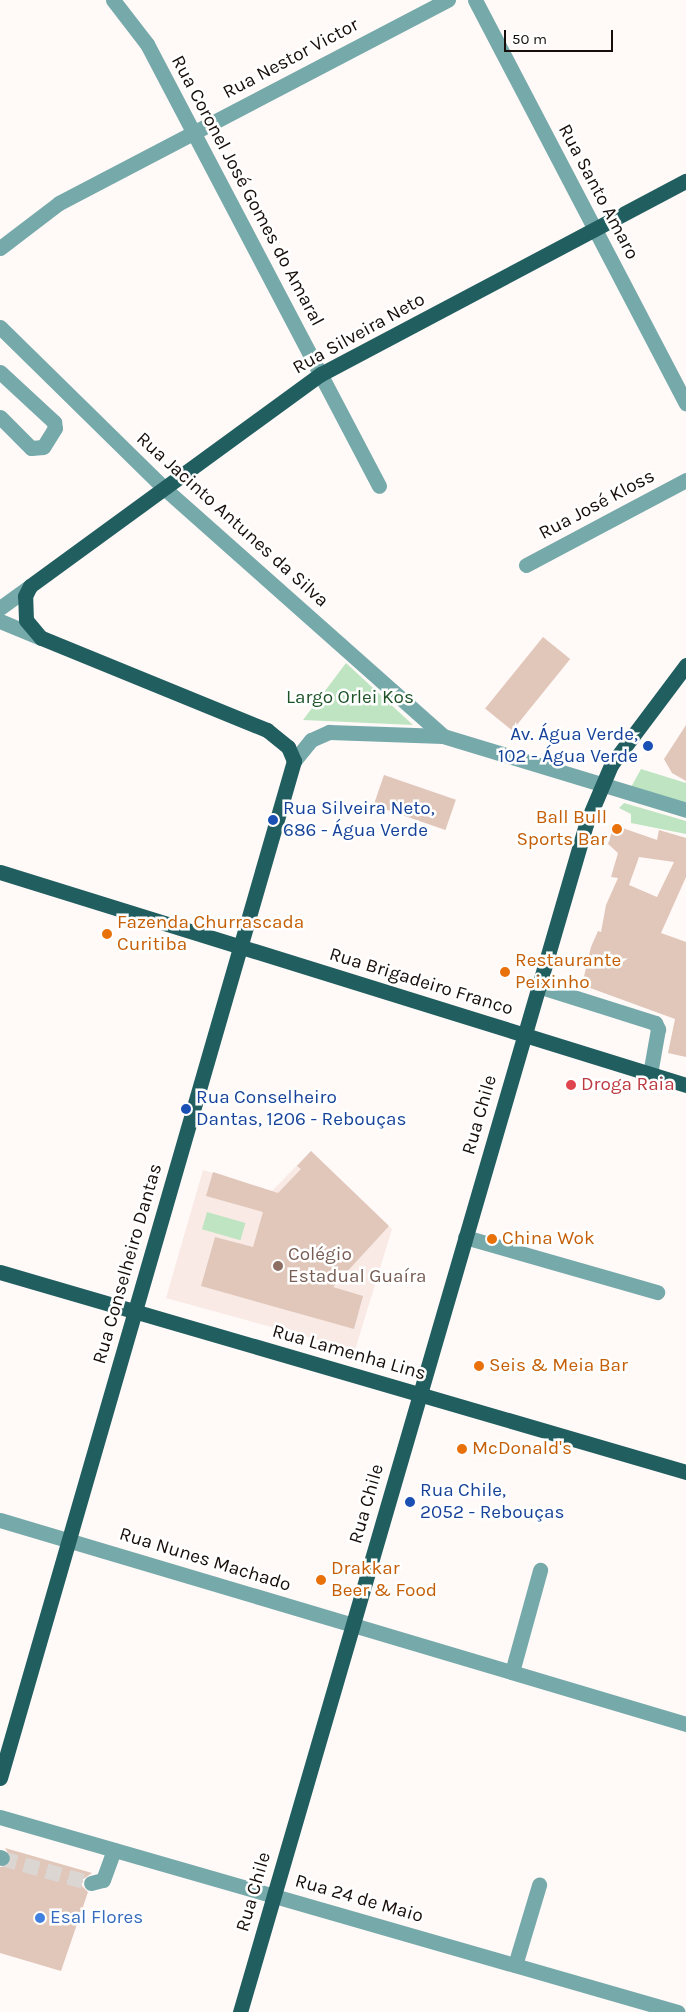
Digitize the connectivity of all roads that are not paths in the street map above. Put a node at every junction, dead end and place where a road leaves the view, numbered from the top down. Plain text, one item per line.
1 (113, 0) edge
2 (448, 0) edge
3 (475, 0) edge
4 (194, 133) junction
5 (686, 181) edge
6 (595, 229) junction
7 (0, 248) edge
8 (0, 327) edge
9 (0, 372) edge
10 (321, 374) junction
11 (686, 403) edge
12 (0, 417) edge
13 (686, 480) edge
14 (379, 486) dead end
15 (164, 488) junction
16 (526, 565) dead end
17 (30, 586) junction
18 (0, 608) edge
19 (0, 622) edge
20 (41, 638) junction
21 (686, 664) edge
22 (444, 736) junction
23 (294, 761) junction
24 (600, 784) junction
25 (686, 810) edge
26 (0, 872) edge
27 (240, 947) junction
28 (538, 986) junction
29 (524, 1035) junction
30 (650, 1074) junction
31 (686, 1085) edge
32 (465, 1237) junction
33 (0, 1272) edge
34 (657, 1292) dead end
35 (135, 1311) junction
36 (420, 1394) junction
37 (686, 1472) edge
38 (0, 1520) edge
39 (69, 1540) junction
40 (540, 1570) dead end
41 (353, 1625) junction
42 (512, 1672) junction
43 (686, 1724) edge
44 (0, 1778) edge
45 (0, 1817) edge
46 (114, 1850) junction
47 (91, 1883) dead end
48 (539, 1885) dead end
49 (274, 1896) junction
50 (515, 1965) junction
51 (240, 2012) edge
52 (678, 2012) edge

1 - 4 street, Rua Coronel José Gomes do Amaral
2 - 4 street, Rua Nestor Victor
3 - 6 street, Rua Santo Amaro
4 - 7 street, Rua Nestor Victor
4 - 10 street, Rua Coronel José Gomes do Amaral
5 - 6 main road, Rua Silveira Neto
6 - 10 main road, Rua Silveira Neto
6 - 11 street, Rua Santo Amaro
8 - 15 street, Rua Jacinto Antunes da Silva
9 - 12 street
10 - 14 street, Rua Coronel José Gomes do Amaral
10 - 15 main road, Rua Silveira Neto
13 - 16 street, Rua José Kloss
15 - 17 main road, Rua Silveira Neto
15 - 22 street, Rua Jacinto Antunes da Silva
17 - 18 street, Rua Silveira Neto
17 - 20 main road
19 - 20 street
20 - 23 main road
21 - 24 main road, Rua Chile
22 - 23 street
22 - 24 street
23 - 27 main road, Rua Conselheiro Dantas
24 - 25 street
24 - 28 main road, Rua Chile
26 - 27 main road, Rua Brigadeiro Franco
27 - 29 main road, Rua Brigadeiro Franco
27 - 35 main road, Rua Conselheiro Dantas
28 - 29 main road, Rua Chile
28 - 30 street
29 - 30 main road, Rua Brigadeiro Franco
29 - 32 main road, Rua Chile
30 - 31 main road, Rua Brigadeiro Franco
32 - 34 street
32 - 36 main road, Rua Chile
33 - 35 main road, Rua Lamenha Lins
35 - 36 main road, Rua Lamenha Lins
35 - 39 main road, Rua Conselheiro Dantas
36 - 37 main road, Rua Lamenha Lins
36 - 41 main road, Rua Chile
38 - 39 street, Rua Nunes Machado
39 - 41 street, Rua Nunes Machado
39 - 44 main road, Rua Conselheiro Dantas
40 - 42 street
41 - 42 street, Rua Nunes Machado
41 - 49 main road, Rua Chile
42 - 43 street, Rua Nunes Machado
45 - 46 street, Rua 24 de Maio
46 - 47 street
46 - 49 street, Rua 24 de Maio
48 - 50 street
49 - 50 street, Rua 24 de Maio
49 - 51 main road, Rua Chile
50 - 52 street, Rua 24 de Maio

